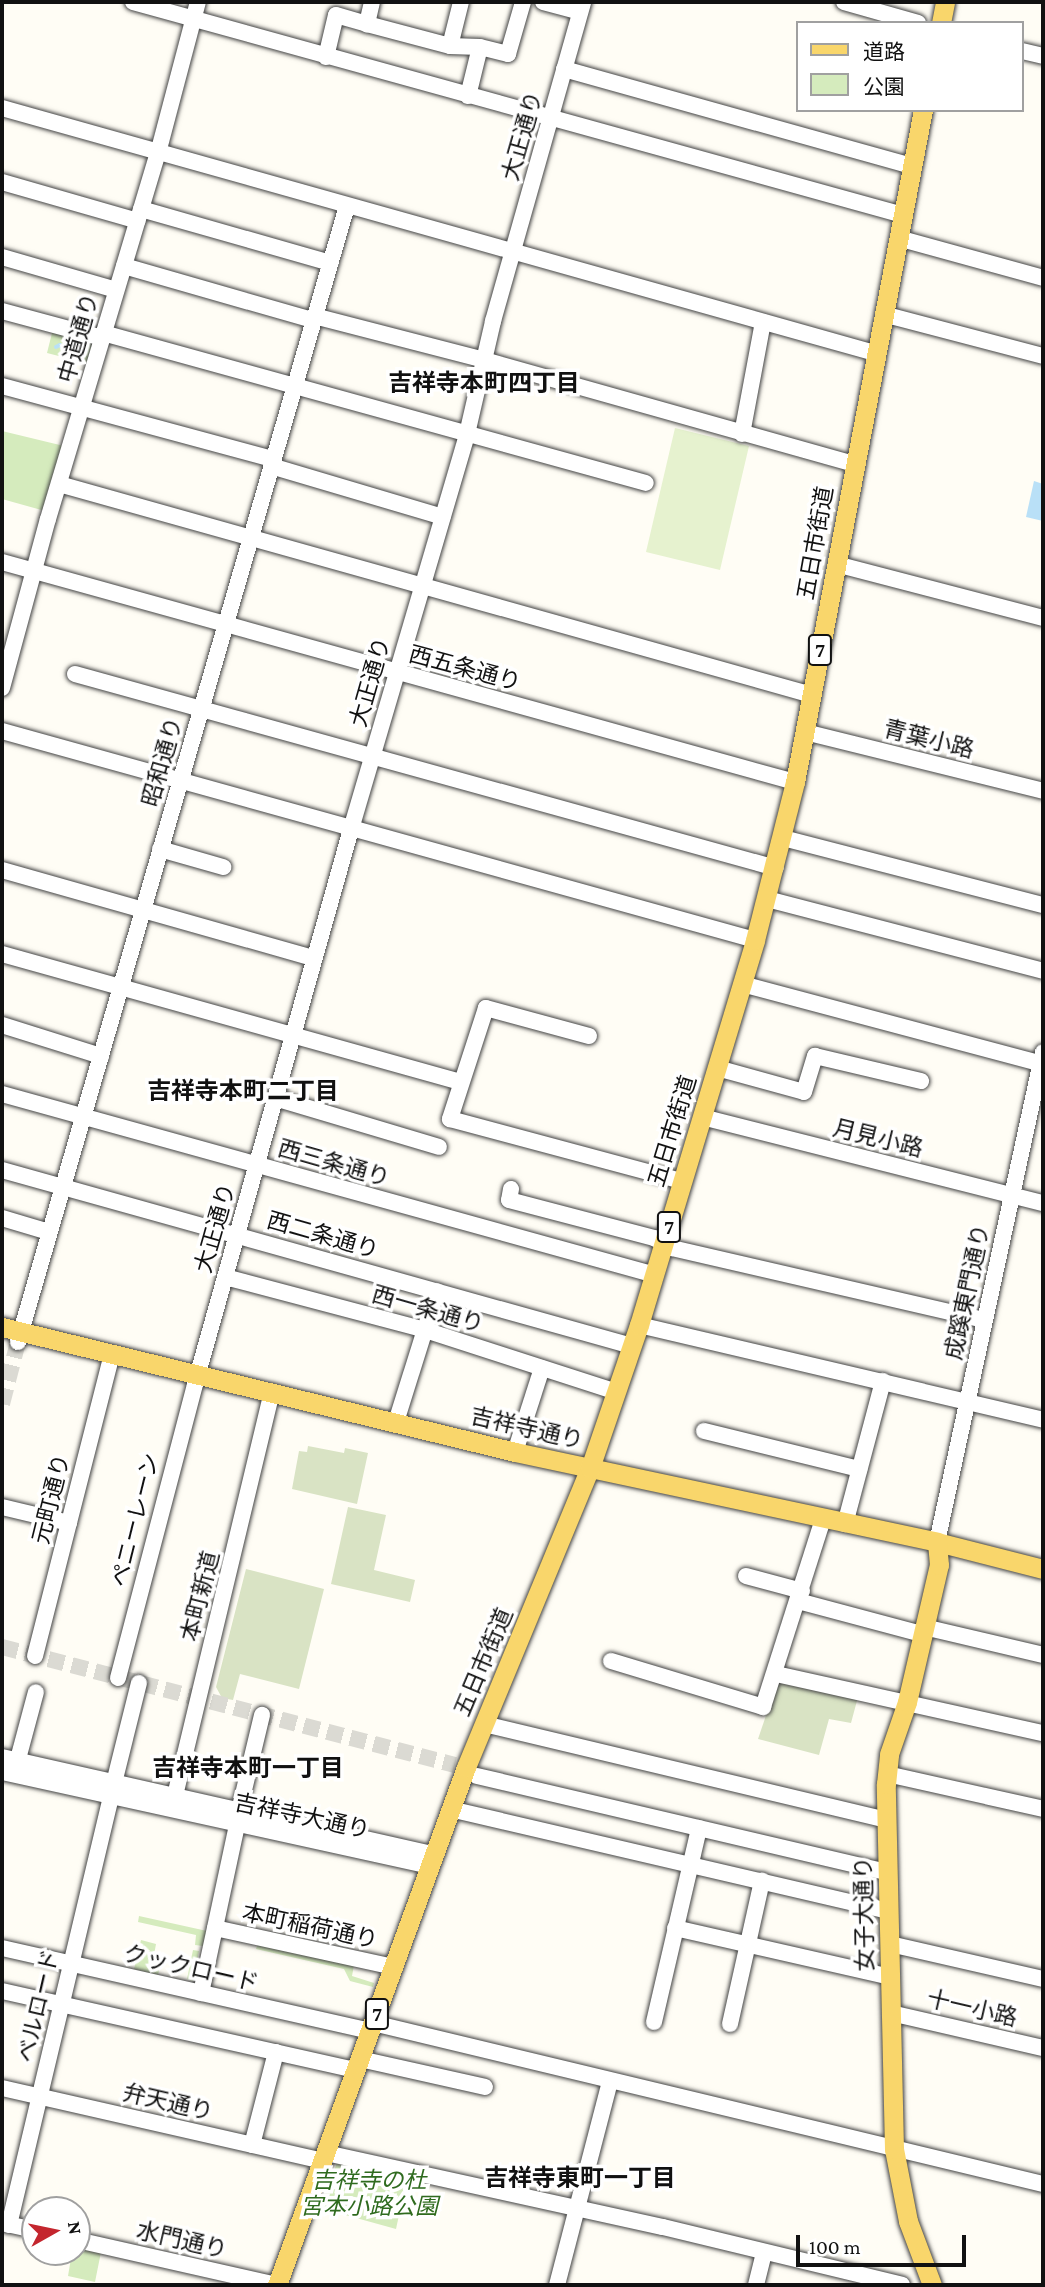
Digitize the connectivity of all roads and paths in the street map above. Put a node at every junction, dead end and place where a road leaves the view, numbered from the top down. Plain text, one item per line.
1 (132, 2) edge
2 (198, 2) edge
3 (372, 2) edge
4 (461, 2) edge
5 (523, 2) edge
6 (542, 2) edge
7 (844, 2) edge
8 (945, 2) edge
9 (582, 7) edge
10 (194, 19) junction
11 (911, 21) edge
12 (941, 21) edge
13 (367, 24) junction
14 (450, 46) junction
15 (480, 47) junction
16 (1024, 51) edge
17 (1043, 56) edge
18 (326, 57) junction
19 (564, 69) junction
20 (468, 96) junction
21 (2, 108) edge
22 (923, 112) edge
23 (550, 119) junction
24 (158, 153) junction
25 (912, 166) junction
26 (2, 182) edge
27 (347, 206) junction
28 (140, 215) junction
29 (903, 215) junction
30 (898, 238) junction
31 (512, 254) junction
32 (2, 257) edge
33 (330, 263) junction
34 (124, 266) junction
35 (1043, 278) edge
36 (116, 290) junction
37 (2, 311) edge
38 (883, 314) junction
39 (314, 318) junction
40 (763, 322) junction
41 (103, 336) junction
42 (1042, 351) edge
43 (875, 353) junction
44 (484, 360) junction
45 (2, 386) edge
46 (295, 386) junction
47 (82, 407) junction
48 (467, 434) junction
49 (742, 434) junction
50 (272, 463) junction
51 (854, 464) junction
52 (646, 483) dead end
53 (59, 484) junction
54 (443, 517) junction
55 (250, 538) junction
56 (2, 562) edge
57 (836, 564) junction
58 (33, 570) junction
59 (423, 586) junction
60 (1043, 618) edge
61 (226, 623) junction
62 (6, 652) edge
63 (397, 673) junction
64 (75, 674) dead end
65 (2, 688) edge
66 (811, 695) junction
67 (202, 707) junction
68 (2, 731) edge
69 (805, 732) junction
70 (372, 757) junction
71 (180, 781) junction
72 (795, 782) junction
73 (1043, 791) edge
74 (351, 829) junction
75 (783, 838) junction
76 (160, 849) junction
77 (223, 867) dead end
78 (776, 868) junction
79 (2, 870) edge
80 (767, 899) junction
81 (1043, 905) edge
82 (143, 909) junction
83 (755, 940) junction
84 (2, 954) edge
85 (314, 958) junction
86 (1043, 971) edge
87 (742, 984) junction
88 (120, 988) junction
89 (2, 1025) edge
90 (292, 1036) junction
91 (589, 1036) dead end
92 (100, 1056) junction
93 (1042, 1060) edge
94 (717, 1068) junction
95 (920, 1081) dead end
96 (460, 1082) junction
97 (2, 1094) edge
98 (275, 1098) junction
99 (83, 1117) junction
100 (702, 1117) junction
101 (439, 1147) dead end
102 (257, 1165) junction
103 (2, 1170) edge
104 (682, 1181) junction
105 (62, 1187) junction
106 (511, 1189) dead end
107 (1011, 1196) junction
108 (1043, 1203) edge
109 (2, 1218) edge
110 (50, 1231) junction
111 (237, 1235) junction
112 (664, 1244) junction
113 (655, 1275) junction
114 (225, 1277) junction
115 (437, 1291) junction
116 (984, 1320) junction
117 (639, 1325) junction
118 (425, 1330) junction
119 (13, 1334) edge
120 (632, 1346) junction
121 (112, 1354) junction
122 (542, 1368) junction
123 (197, 1375) junction
124 (883, 1381) junction
125 (272, 1392) junction
126 (617, 1392) junction
127 (967, 1401) junction
128 (1043, 1420) edge
129 (396, 1422) junction
130 (704, 1431) dead end
131 (515, 1452) junction
132 (590, 1468) junction
133 (859, 1469) junction
134 (2, 1507) edge
135 (823, 1519) junction
136 (69, 1523) junction
137 (845, 1524) junction
138 (937, 1542) junction
139 (1043, 1569) edge
140 (746, 1576) dead end
141 (800, 1596) junction
142 (923, 1631) junction
143 (1043, 1655) edge
144 (35, 1656) dead end
145 (611, 1661) dead end
146 (776, 1674) junction
147 (118, 1678) dead end
148 (139, 1683) dead end
149 (36, 1692) dead end
150 (907, 1702) junction
151 (262, 1715) dead end
152 (484, 1724) junction
153 (1043, 1733) edge
154 (10, 1758) edge
155 (466, 1769) junction
156 (2, 1772) edge
157 (887, 1774) junction
158 (112, 1790) junction
159 (174, 1803) junction
160 (450, 1809) junction
161 (1043, 1809) edge
162 (238, 1818) junction
163 (886, 1820) junction
164 (699, 1828) junction
165 (431, 1860) junction
166 (690, 1866) junction
167 (887, 1872) junction
168 (762, 1881) junction
169 (888, 1911) junction
170 (215, 1928) junction
171 (675, 1928) junction
172 (748, 1944) junction
173 (890, 1944) junction
174 (2, 1948) edge
175 (72, 1964) junction
176 (394, 1967) junction
177 (890, 1977) junction
178 (1043, 1979) edge
179 (2, 1991) edge
180 (201, 1993) junction
181 (62, 2005) junction
182 (891, 2013) junction
183 (654, 2022) dead end
184 (730, 2024) dead end
185 (372, 2027) junction
186 (1043, 2048) edge
187 (276, 2052) junction
188 (358, 2064) junction
189 (610, 2081) junction
190 (485, 2087) dead end
191 (2, 2088) edge
192 (40, 2096) junction
193 (252, 2145) junction
194 (894, 2149) junction
195 (325, 2157) junction
196 (1043, 2184) edge
197 (577, 2208) junction
198 (6, 2224) edge
199 (91, 2243) edge
200 (764, 2252) junction
201 (874, 2282) edge
202 (277, 2285) edge
203 (557, 2285) edge
204 (756, 2285) edge
205 (902, 2285) edge
206 (932, 2285) edge

1 - 10 street
2 - 10 street, 中道通り
3 - 13 street
4 - 14 street
5 - 15 street
6 - 9 street
7 - 11 street
8 - 12 main road
9 - 19 street, 大正通り
10 - 18 street
10 - 24 street, 中道通り
13 - 14 street
13 - 18 street
14 - 15 street
15 - 20 street
16 - 17 street
18 - 20 street
19 - 23 street, 大正通り
19 - 25 street
20 - 23 street
21 - 24 street
22 - 25 main road, 五日市街道 / 7
23 - 29 street
23 - 31 street, 大正通り
24 - 27 street
24 - 28 street, 中道通り
25 - 29 main road, 五日市街道 / 7
26 - 28 street
27 - 31 street
27 - 33 street, 昭和通り
28 - 33 street
28 - 34 street, 中道通り
29 - 30 main road, 五日市街道 / 7
30 - 35 street
30 - 38 main road, 五日市街道 / 7
31 - 40 street
31 - 44 street, 大正通り
32 - 36 street
33 - 39 street, 昭和通り
34 - 36 street, 中道通り
34 - 39 street
36 - 41 street, 中道通り
37 - 41 street
38 - 42 street
38 - 43 main road, 五日市街道 / 7
39 - 44 street
39 - 46 street, 昭和通り
40 - 43 street
40 - 49 street
41 - 46 street
41 - 47 street, 中道通り
43 - 51 main road, 五日市街道 / 7
44 - 48 street, 大正通り
44 - 49 street
45 - 47 street
46 - 48 street
46 - 50 street, 昭和通り
47 - 50 street
47 - 53 street, 中道通り
48 - 52 street
48 - 54 street, 大正通り
49 - 51 street
50 - 54 street
50 - 55 street, 昭和通り
51 - 57 main road, 五日市街道 / 7
53 - 55 street
53 - 58 street, 中道通り
54 - 59 street, 大正通り
55 - 59 street
55 - 61 street, 昭和通り
56 - 58 street, 西五条通り
57 - 60 street
57 - 66 main road, 五日市街道 / 7
58 - 61 street, 西五条通り
58 - 62 street, 中道通り
59 - 63 street, 大正通り
59 - 66 street
61 - 63 street, 西五条通り
61 - 67 street, 昭和通り
62 - 65 street, 中道通り
63 - 70 street, 大正通り
63 - 72 street, 西五条通り
64 - 67 street
66 - 69 main road, 五日市街道 / 7
67 - 70 street
67 - 71 street, 昭和通り
68 - 71 street
69 - 72 main road, 五日市街道 / 7
69 - 73 street, 青葉小路
70 - 74 street, 大正通り
70 - 78 street
71 - 74 street
71 - 76 street, 昭和通り
72 - 75 main road, 五日市街道 / 7
74 - 83 street
74 - 85 street, 大正通り
75 - 78 main road, 五日市街道 / 7
75 - 81 street
76 - 77 street
76 - 82 street, 昭和通り
78 - 80 main road, 五日市街道 / 7
79 - 82 street
80 - 83 main road, 五日市街道 / 7
80 - 86 street
82 - 85 street
82 - 88 street, 昭和通り
83 - 87 main road, 五日市街道 / 7
84 - 88 street
85 - 90 street, 大正通り
87 - 93 street
87 - 94 main road, 五日市街道 / 7
88 - 90 street
88 - 92 street, 昭和通り
89 - 92 street
90 - 96 street
90 - 98 street, 大正通り
91 - 96 street
92 - 99 street, 昭和通り
93 - 107 street, 成蹊東門通り
94 - 95 street
94 - 100 main road, 五日市街道 / 7
96 - 104 street
97 - 99 street, 西三条通り
98 - 101 street
98 - 102 street, 大正通り
99 - 102 street, 西三条通り
99 - 105 street, 昭和通り
100 - 104 main road, 五日市街道 / 7
100 - 107 street, 月見小路
102 - 111 street, 大正通り
102 - 113 street, 西三条通り
103 - 105 street, 西二条通り
104 - 112 main road, 五日市街道 / 7
105 - 110 street, 昭和通り
105 - 111 street, 西二条通り
106 - 112 street
107 - 108 street, 月見小路
107 - 116 street, 成蹊東門通り
109 - 110 street
110 - 119 street, 昭和通り
111 - 114 street, 大正通り
111 - 115 street, 西二条通り
112 - 113 main road, 五日市街道 / 7
112 - 116 street
113 - 117 main road, 五日市街道 / 7
114 - 118 street, 西一条通り
114 - 123 street, 大正通り
115 - 118 street
115 - 120 street, 西二条通り
116 - 127 street, 成蹊東門通り
117 - 120 main road, 五日市街道 / 7
117 - 124 street
118 - 122 street, 西一条通り
118 - 129 street
119 - 121 main road, 吉祥寺通り
120 - 126 main road, 五日市街道 / 7
121 - 123 main road, 吉祥寺通り
121 - 136 street, 元町通り
122 - 126 street, 西一条通り
122 - 131 street
123 - 125 main road, 吉祥寺通り
123 - 147 street, ペニーレーン
124 - 127 street
124 - 133 street
125 - 129 main road, 吉祥寺通り
125 - 159 street, 本町新道
126 - 132 main road, 五日市街道 / 7
127 - 128 street
127 - 138 street, 成蹊東門通り
129 - 131 main road, 吉祥寺通り
130 - 133 street
131 - 132 main road, 吉祥寺通り
132 - 135 main road, 吉祥寺通り
132 - 152 main road, 五日市街道 / 7
133 - 137 street
134 - 136 street
135 - 137 main road, 吉祥寺通り
135 - 141 street
136 - 144 street, 元町通り
137 - 138 main road, 吉祥寺通り
138 - 139 main road, 吉祥寺通り
138 - 142 main road, 女子大通り
140 - 141 street
141 - 142 street
141 - 146 street
142 - 143 street
142 - 150 main road, 女子大通り
145 - 146 street
146 - 150 street
148 - 158 street, ベルロード
149 - 154 street
150 - 153 street
150 - 157 main road, 女子大通り
151 - 162 street
152 - 155 main road, 五日市街道 / 7
152 - 163 street
154 - 158 street, 吉祥寺大通り
155 - 160 main road, 五日市街道 / 7
155 - 164 street
156 - 158 street, 吉祥寺大通り
157 - 161 street
157 - 163 main road, 女子大通り
158 - 159 street, 吉祥寺大通り
158 - 175 street, ベルロード
159 - 162 street, 吉祥寺大通り
160 - 165 main road, 五日市街道 / 7
160 - 166 street
162 - 165 street, 吉祥寺大通り
162 - 170 street
163 - 167 main road, 女子大通り
164 - 166 street
164 - 167 street
165 - 176 main road, 五日市街道 / 7
166 - 168 street
166 - 171 street
167 - 169 main road, 女子大通り
168 - 169 street
168 - 172 street
169 - 173 main road, 女子大通り
170 - 176 street, 本町稲荷通り
170 - 180 street
171 - 172 street
171 - 183 street
172 - 177 street
172 - 184 street
173 - 177 main road, 女子大通り
173 - 178 street
174 - 175 street, クックロード
175 - 180 street, クックロード
175 - 181 street, ベルロード
176 - 185 main road, 五日市街道 / 7
177 - 182 main road, 女子大通り
179 - 181 street
180 - 185 street, クックロード
181 - 187 street
181 - 192 street, ベルロード
182 - 186 street, 十一小路
182 - 194 main road, 女子大通り
185 - 188 main road, 五日市街道 / 7
185 - 189 street, クックロード
187 - 188 street
187 - 193 street
188 - 190 street
188 - 195 main road, 五日市街道 / 7
189 - 194 street, クックロード
189 - 197 street
191 - 192 street, 弁天通り
192 - 193 street, 弁天通り
192 - 198 street, ベルロード
193 - 195 street, 弁天通り
194 - 196 street, クックロード
194 - 206 main road, 女子大通り
195 - 197 street, 弁天通り
195 - 202 main road, 五日市街道 / 7
197 - 200 street, 弁天通り
197 - 203 street
199 - 202 street, 水門通り
200 - 201 street, 弁天通り
200 - 204 street
201 - 205 street, 弁天通り

